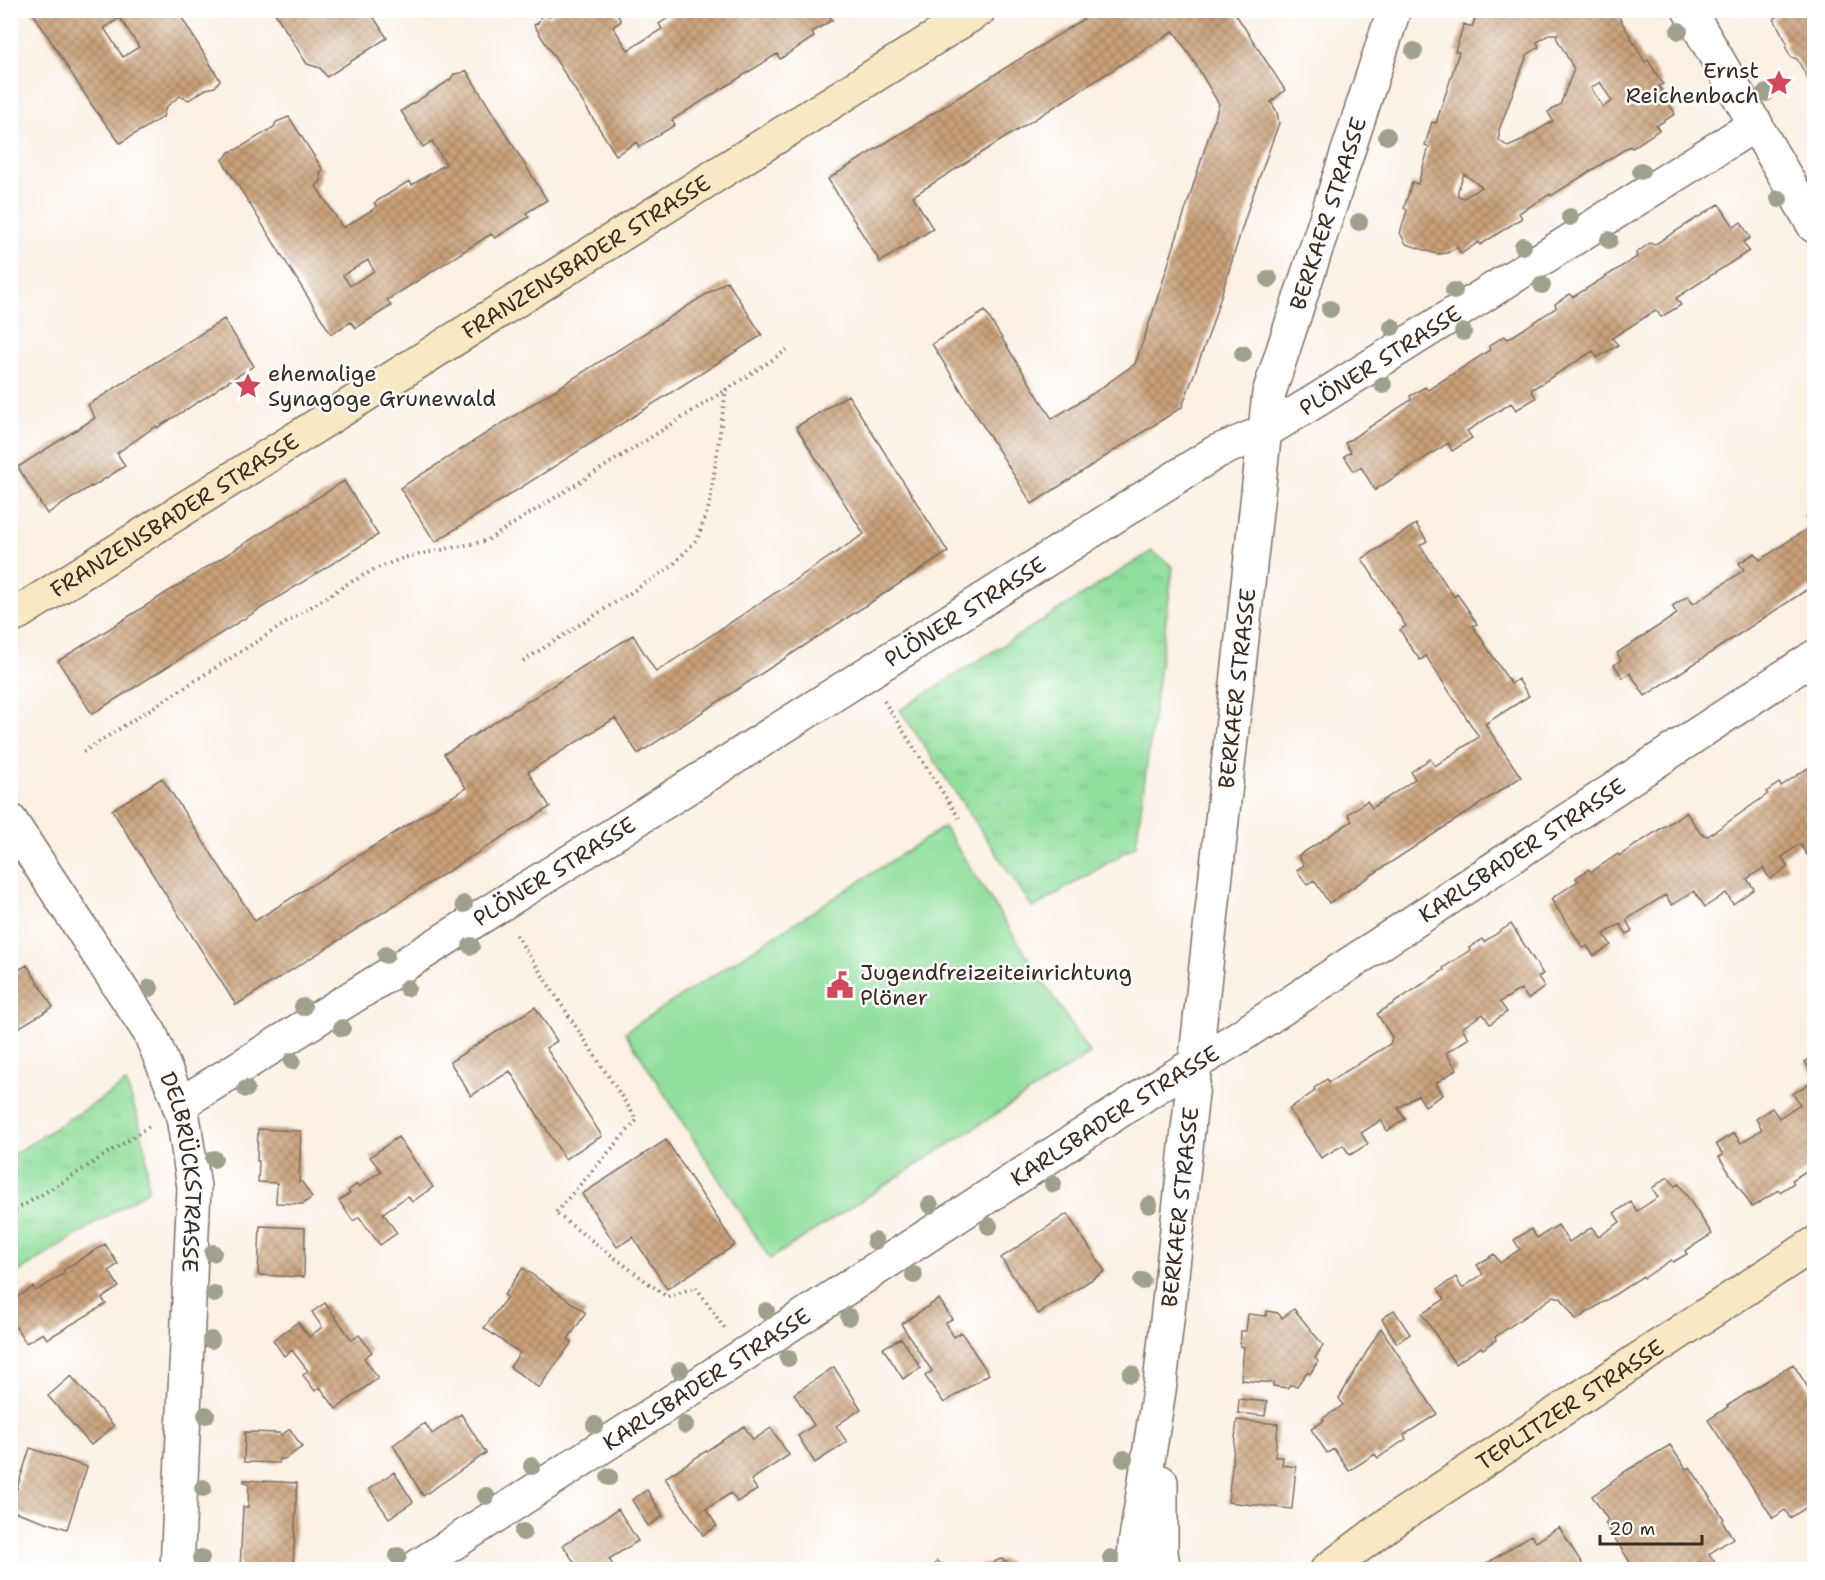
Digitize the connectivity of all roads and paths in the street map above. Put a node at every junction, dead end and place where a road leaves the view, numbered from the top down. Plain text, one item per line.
1 (979, 10) edge
2 (1394, 10) edge
3 (1689, 10) edge
4 (1756, 124) junction
5 (1815, 226) edge
6 (787, 350) dead end
7 (726, 390) junction
8 (1264, 432) junction
9 (10, 618) edge
10 (1815, 657) edge
11 (523, 661) dead end
12 (879, 693) dead end
13 (83, 752) dead end
14 (958, 818) dead end
15 (10, 820) edge
16 (511, 927) dead end
17 (1195, 1065) junction
18 (179, 1105) junction
19 (150, 1126) dead end
20 (10, 1213) edge
21 (1815, 1244) edge
22 (727, 1332) dead end
23 (1160, 1384) junction
24 (177, 1569) edge
25 (412, 1569) edge
26 (1133, 1569) edge
27 (1164, 1569) edge
28 (1328, 1569) edge

1 - 9 street, FRANZENSBADER STRASSE
2 - 8 street, BERKAER STRASSE
3 - 4 street
4 - 5 street
4 - 8 street, PLÖNER STRASSE
6 - 7 path
7 - 11 path
7 - 13 path
8 - 17 street, BERKAER STRASSE
8 - 18 street, PLÖNER STRASSE
10 - 17 street, KARLSBADER STRASSE
12 - 14 path
15 - 18 street, DELBRÜCKSTRASSE
16 - 22 path
17 - 23 street, BERKAER STRASSE
17 - 25 street, KARLSBADER STRASSE
18 - 24 street, DELBRÜCKSTRASSE
19 - 20 path
21 - 28 street, TEPLITZER STRASSE
23 - 26 street, BERKAER STRASSE
23 - 27 street, BERKAER STRASSE

